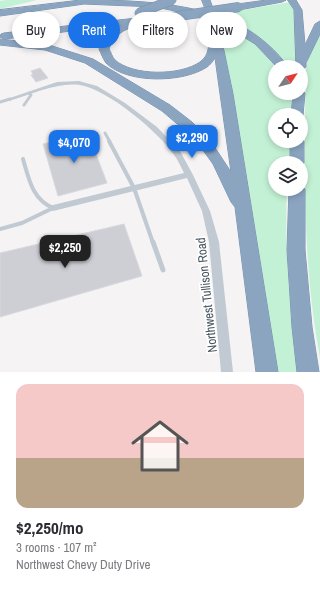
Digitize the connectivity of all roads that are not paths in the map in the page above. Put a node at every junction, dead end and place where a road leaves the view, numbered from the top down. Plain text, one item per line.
1 (44, 0) edge
2 (97, 0) edge
3 (172, 0) edge
4 (206, 0) edge
5 (281, 0) edge
6 (292, 0) edge
7 (83, 2) junction
8 (0, 12) edge
9 (210, 12) edge
10 (188, 15) edge
11 (120, 17) edge
12 (320, 24) edge
13 (128, 27) edge
14 (68, 29) edge
15 (0, 36) edge
16 (0, 42) edge
17 (214, 48) edge
18 (218, 48) edge
19 (277, 60) edge
20 (301, 60) edge
21 (303, 60) edge
22 (29, 93) junction
23 (10, 99) joint
24 (0, 102) edge
25 (24, 105) dead end
26 (105, 133) dead end
27 (24, 160) dead end
28 (189, 175) junction
29 (134, 188) junction
30 (296, 196) edge
31 (53, 208) junction
32 (244, 212) junction
33 (0, 229) edge
34 (163, 270) dead end
35 (227, 372) edge
36 (267, 372) edge
37 (308, 372) edge

1 - 8 highway
2 - 7 highway
3 - 11 highway, bridge
4 - 9 highway
5 - 10 highway, bridge
6 - 20 highway
7 - 8 highway
7 - 19 highway, bridge
12 - 21 highway
13 - 17 highway
14 - 15 highway
16 - 32 highway
18 - 32 highway
22 - 23 street, Northwest Tullison Road
22 - 25 lane
22 - 28 street, Northwest Tullison Road
23 - 24 lane
26 - 29 lane
27 - 31 lane
28 - 29 street
28 - 35 street, Northwest Tullison Road
29 - 31 street
29 - 34 lane
30 - 37 highway
31 - 33 lane
32 - 36 highway

